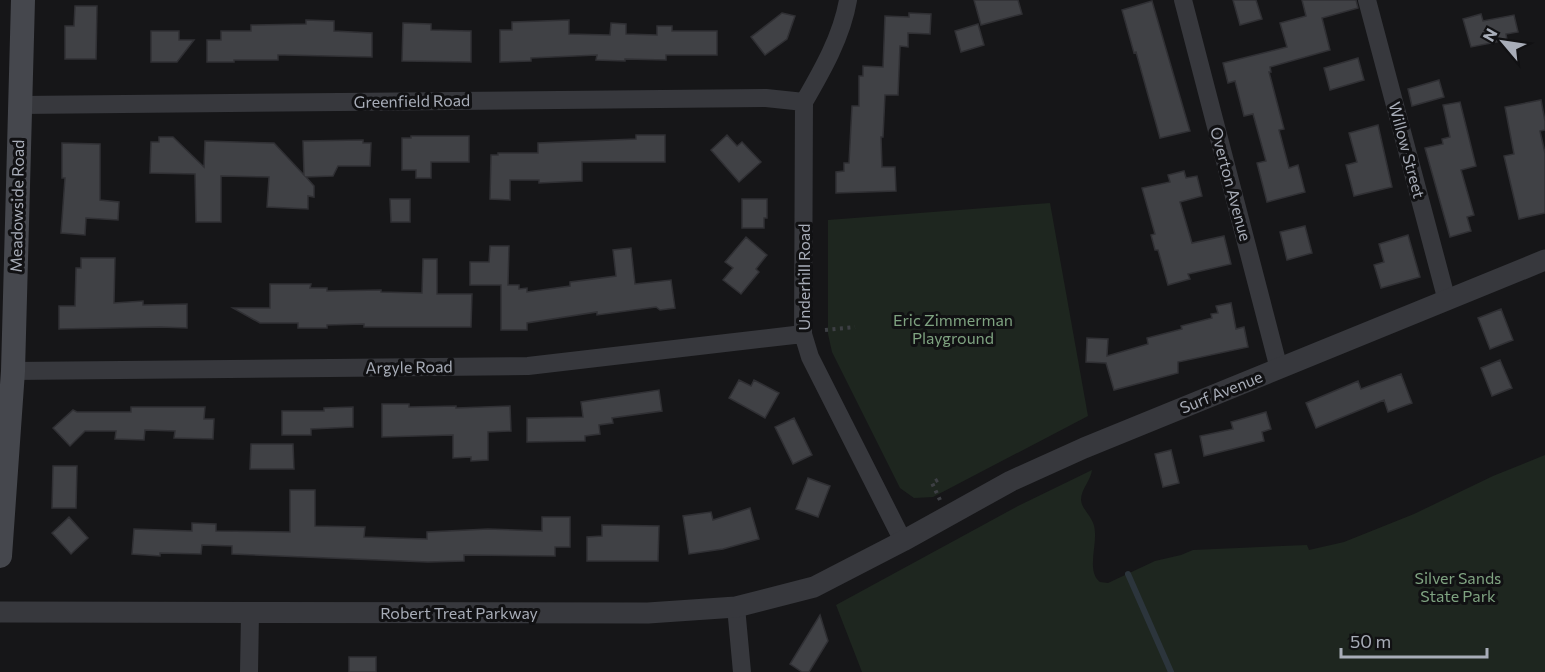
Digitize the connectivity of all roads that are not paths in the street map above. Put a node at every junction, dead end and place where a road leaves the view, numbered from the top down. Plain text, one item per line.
1 (23, 0) edge
2 (848, 0) edge
3 (1183, 0) edge
4 (1367, 0) edge
5 (804, 102) junction
6 (19, 105) junction
7 (1545, 260) edge
8 (1447, 301) junction
9 (803, 334) junction
10 (1279, 369) junction
11 (13, 371) junction
12 (903, 541) junction
13 (0, 555) edge
14 (736, 608) junction
15 (0, 612) edge
16 (250, 614) junction
17 (249, 672) edge
18 (742, 672) edge

1 - 6 main road, Meadowside Road
2 - 5 street
3 - 10 street, Overton Avenue
4 - 8 street, Willow Street
5 - 6 street, Greenfield Road
5 - 9 street, Underhill Road
6 - 11 main road, Meadowside Road
7 - 8 street, Surf Avenue
8 - 10 street, Surf Avenue
9 - 11 street, Argyle Road
9 - 12 street, Underhill Road
10 - 12 street, Surf Avenue
11 - 13 main road, Meadowside Road
12 - 14 street, Robert Treat Parkway
14 - 16 street, Robert Treat Parkway
14 - 18 street
15 - 16 street, Robert Treat Parkway
16 - 17 street

